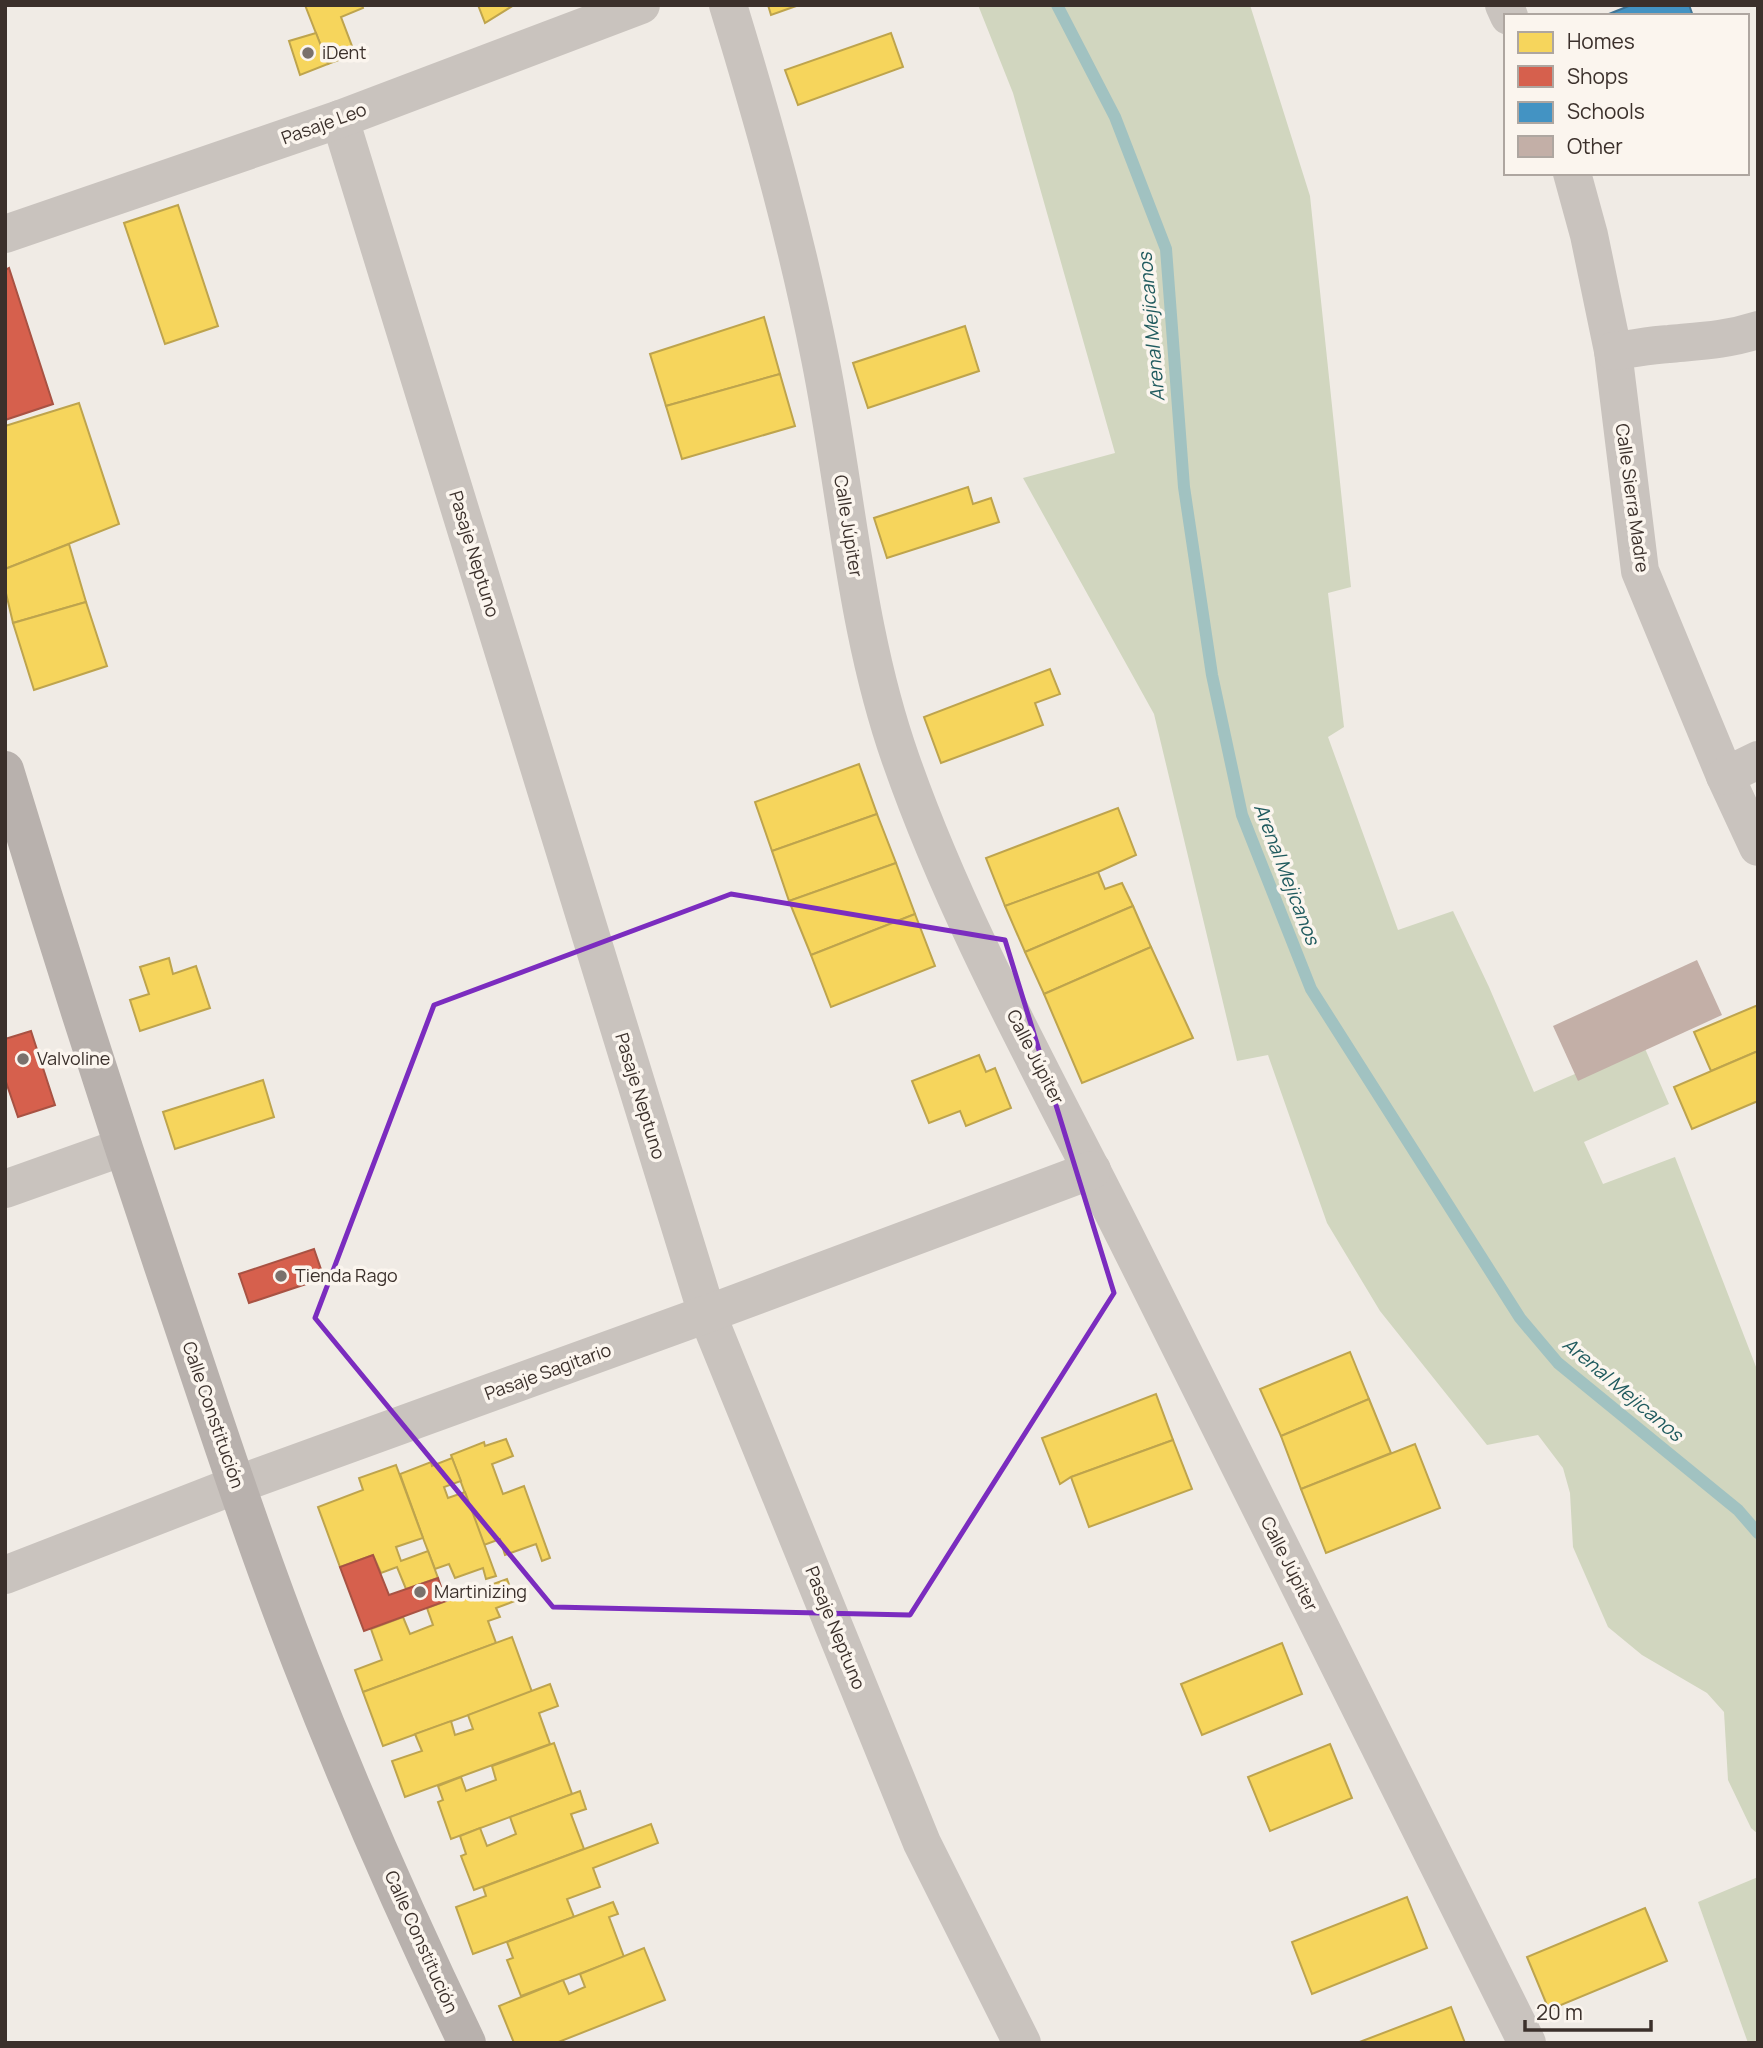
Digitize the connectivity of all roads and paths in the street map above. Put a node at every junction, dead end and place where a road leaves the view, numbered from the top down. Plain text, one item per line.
1 (641, 5) edge
2 (727, 5) edge
3 (340, 120) junction
4 (1573, 175) edge
5 (5, 234) edge
6 (1758, 330) edge
7 (1613, 351) junction
8 (1741, 768) edge
9 (5, 770) edge
10 (1758, 847) edge
11 (123, 1147) junction
12 (1092, 1170) junction
13 (5, 1188) edge
14 (707, 1314) junction
15 (236, 1485) junction
16 (5, 1575) edge
17 (467, 2043) edge
18 (1022, 2043) edge
19 (1527, 2043) edge

1 - 3 street, Pasaje Leo
2 - 12 street, Calle Júpiter
3 - 5 street, Pasaje Leo
3 - 14 street, Pasaje Neptuno
4 - 7 street, Calle Sierra Madre
6 - 7 street
7 - 8 street, Calle Sierra Madre
8 - 10 street, Calle Sierra Madre
9 - 11 main road, Calle Constitución
11 - 13 street
11 - 15 main road, Calle Constitución
12 - 14 street, Pasaje Sagitario
12 - 19 street, Calle Júpiter
14 - 15 street, Pasaje Sagitario
14 - 18 street, Pasaje Neptuno
15 - 16 street, Pasaje Sagitario
15 - 17 main road, Calle Constitución

